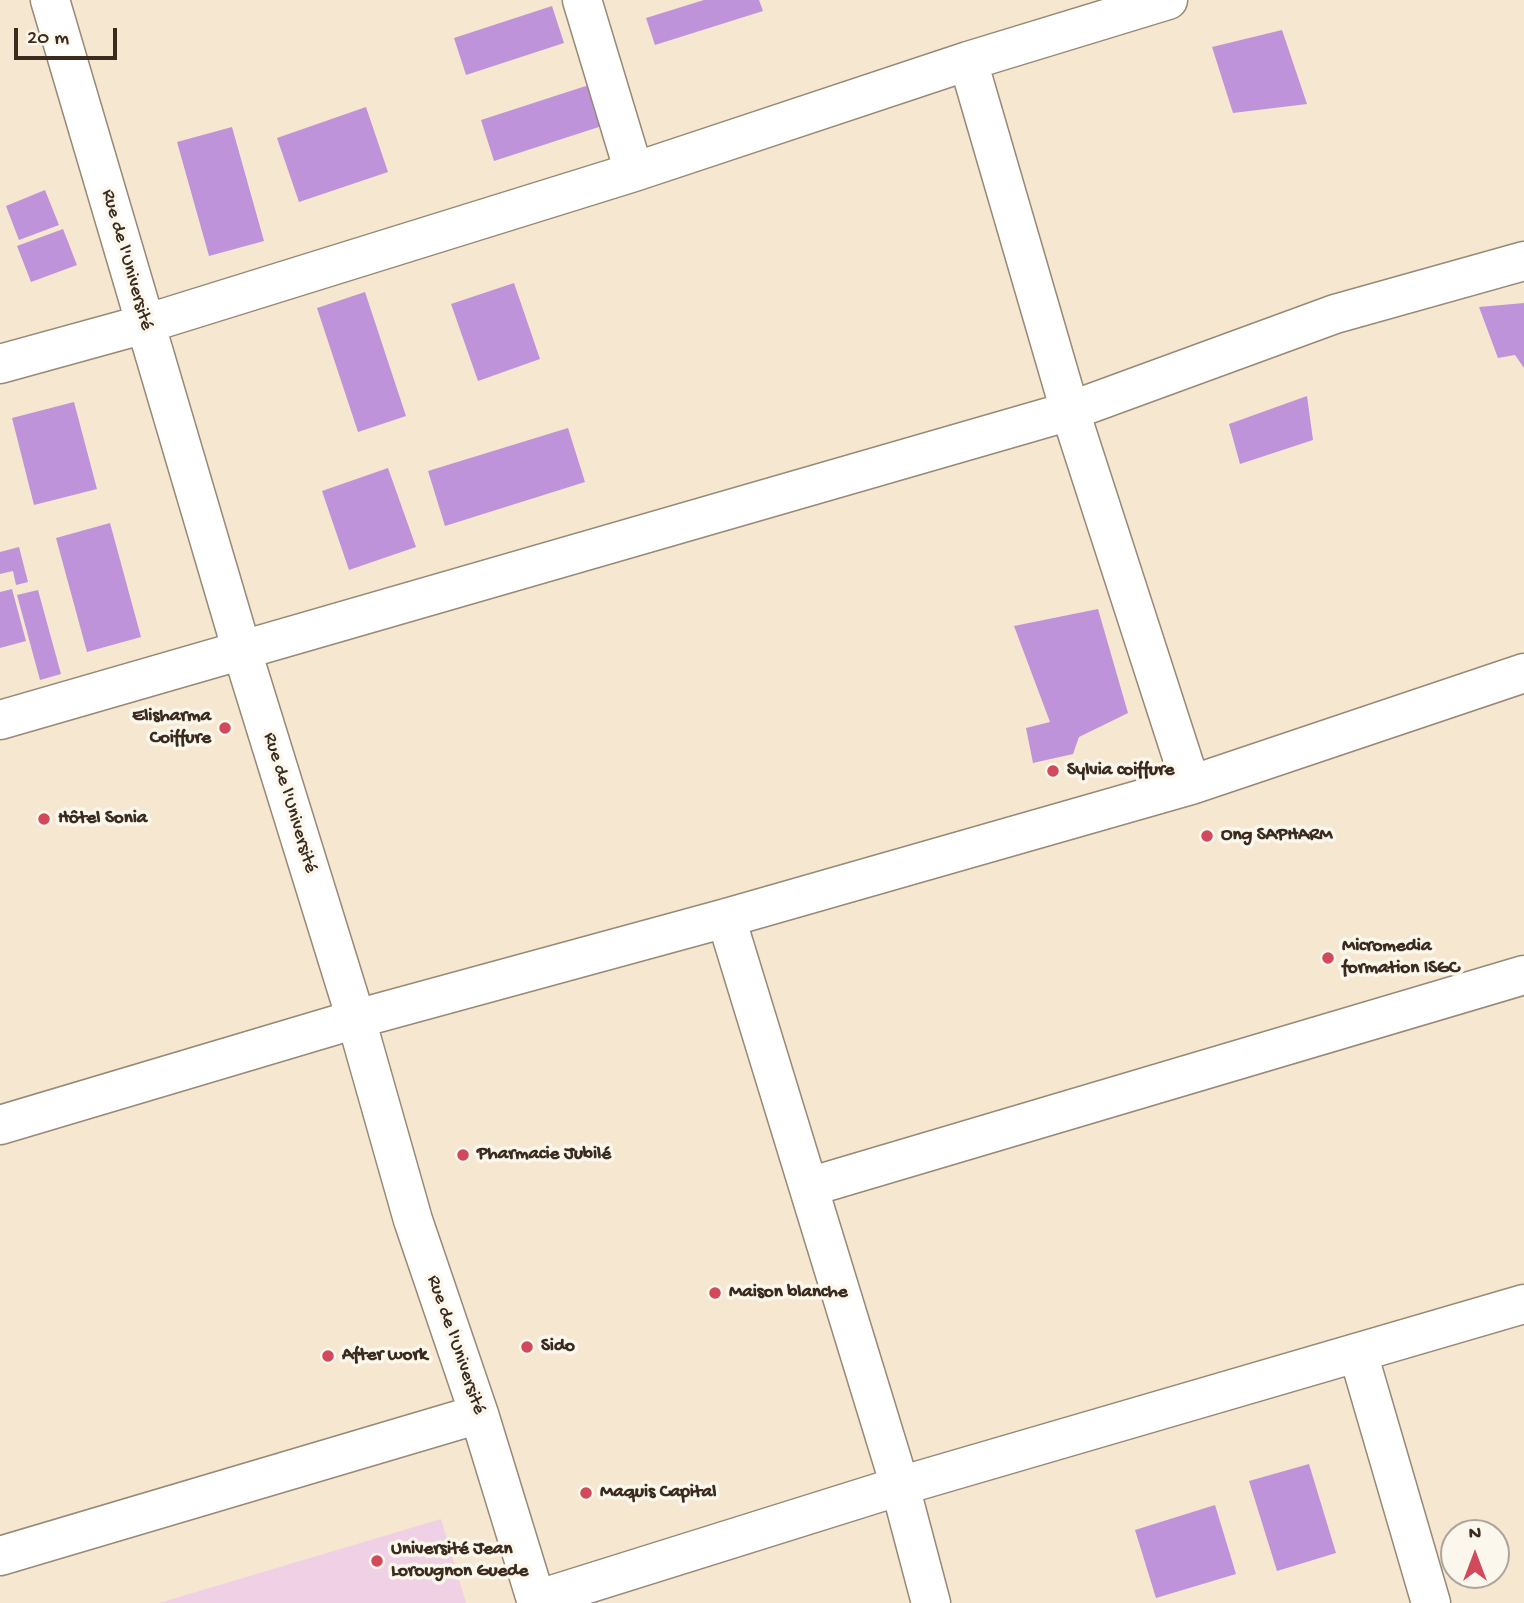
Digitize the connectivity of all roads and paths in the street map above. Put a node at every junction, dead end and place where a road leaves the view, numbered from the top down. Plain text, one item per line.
1 (50, 0) edge
2 (582, 0) edge
3 (1168, 0) edge
4 (968, 61) junction
5 (634, 172) junction
6 (1524, 261) edge
7 (145, 324) junction
8 (0, 364) edge
9 (1070, 411) junction
10 (242, 651) junction
11 (1524, 673) edge
12 (0, 720) edge
13 (1191, 785) junction
14 (726, 918) junction
15 (1524, 975) edge
16 (356, 1020) junction
17 (0, 1125) edge
18 (809, 1187) junction
19 (1524, 1304) edge
20 (1358, 1353) junction
21 (479, 1414) junction
22 (900, 1486) junction
23 (0, 1556) edge
24 (536, 1602) edge
25 (931, 1603) edge
26 (1431, 1603) edge

1 - 7 street, Rue de l'Université
2 - 5 street
3 - 4 street
4 - 5 street
4 - 9 street
5 - 7 street
6 - 9 street
7 - 8 street
7 - 10 street, Rue de l'Université
9 - 10 street
9 - 13 street
10 - 12 street
10 - 16 street, Rue de l'Université
11 - 13 street
13 - 14 street
14 - 16 street
14 - 18 street
15 - 18 street
16 - 17 street
16 - 21 street, Rue de l'Université
18 - 22 street
19 - 20 street
20 - 22 street
20 - 26 street
21 - 23 street
21 - 24 street, Rue de l'Université
22 - 24 street
22 - 25 street

